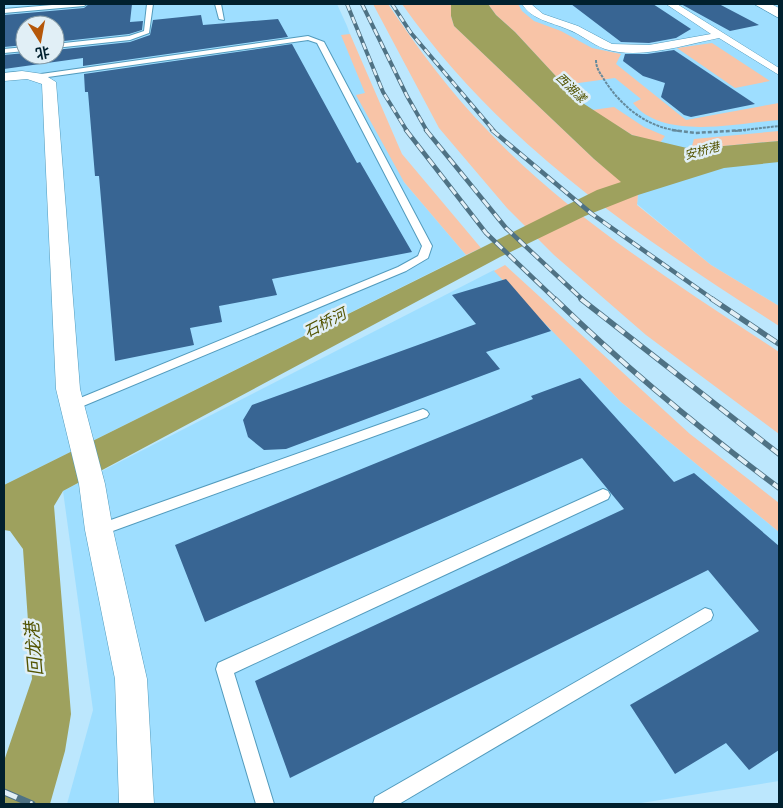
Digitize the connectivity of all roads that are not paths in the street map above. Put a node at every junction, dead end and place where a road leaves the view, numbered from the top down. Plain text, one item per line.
1 (84, 4) edge
2 (150, 4) edge
3 (218, 4) edge
4 (526, 4) edge
5 (671, 4) edge
6 (760, 4) edge
7 (4, 12) edge
8 (779, 14) edge
9 (222, 19) dead end
10 (720, 35) junction
11 (65, 45) edge
12 (779, 72) edge
13 (42, 76) junction
14 (4, 77) edge
15 (72, 406) junction
16 (423, 414) dead end
17 (603, 495) dead end
18 (99, 530) junction
19 (705, 615) dead end
20 (137, 804) edge
21 (265, 804) edge
22 (382, 804) edge

1 - 7 lane
2 - 11 lane
3 - 9 lane
4 - 10 street
5 - 10 street
6 - 8 street
10 - 12 street
13 - 14 street
13 - 15 street
13 - 15 lane
15 - 18 street
16 - 18 lane
17 - 21 lane
18 - 20 street
19 - 22 lane

